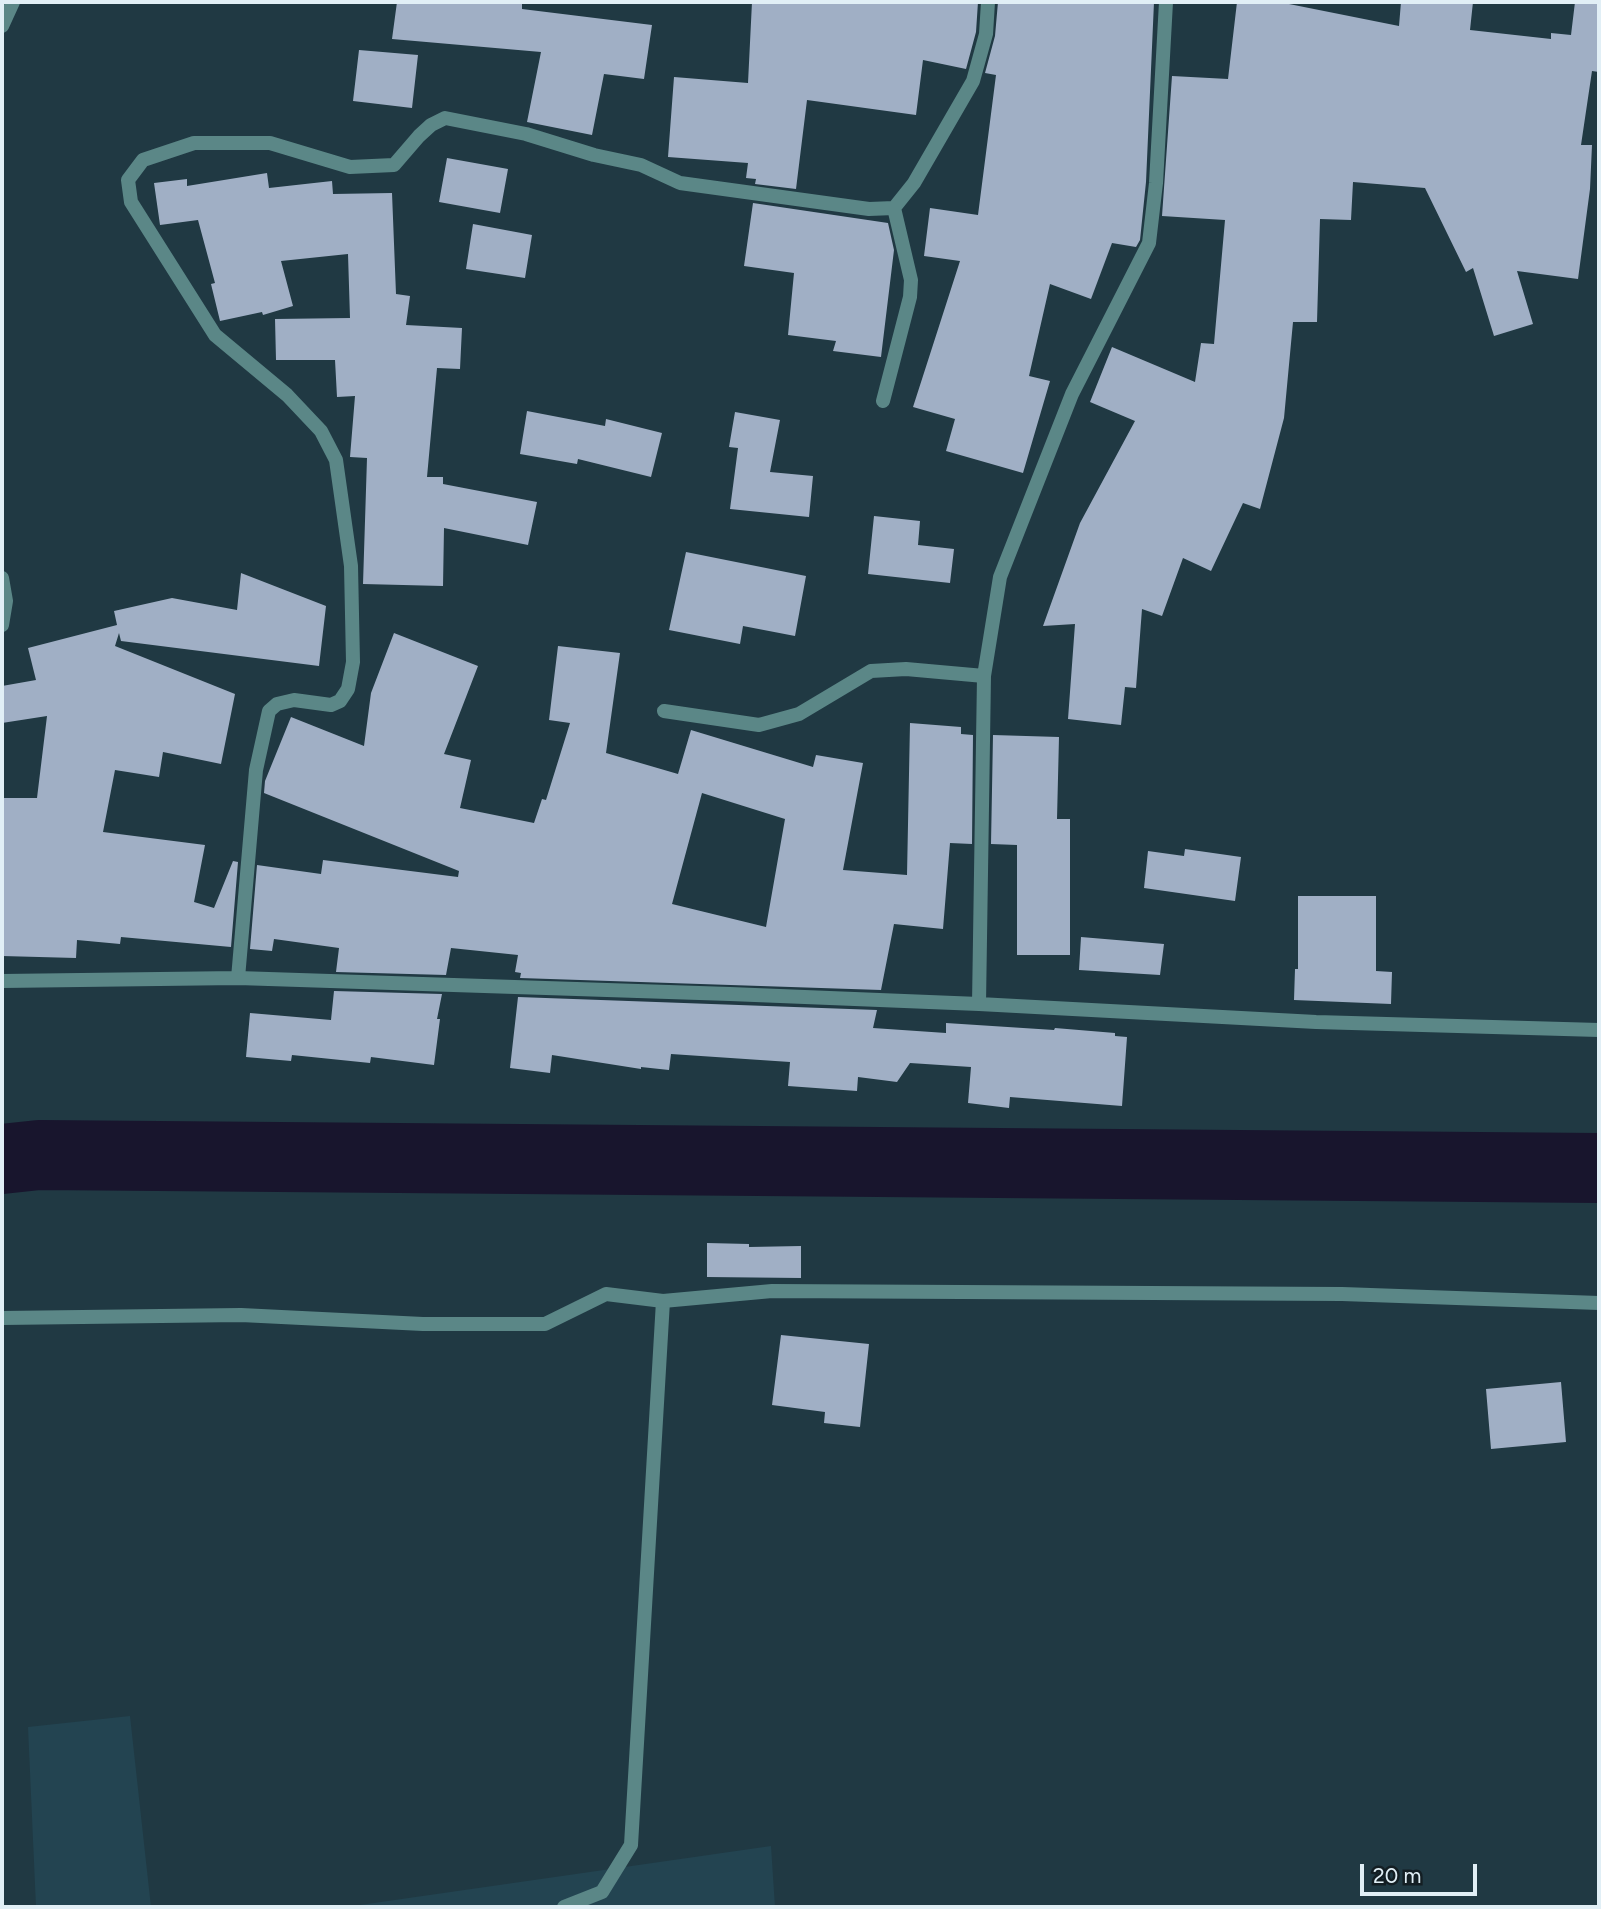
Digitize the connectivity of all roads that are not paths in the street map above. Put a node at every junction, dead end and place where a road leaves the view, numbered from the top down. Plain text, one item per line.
1 (13, 2) edge
2 (988, 2) edge
3 (1166, 2) edge
4 (2, 26) edge
5 (894, 208) junction
6 (883, 401) dead end
7 (2, 578) edge
8 (2, 625) edge
9 (984, 676) junction
10 (664, 711) dead end
11 (238, 978) junction
12 (2, 981) edge
13 (979, 1004) junction
14 (1599, 1030) edge
15 (663, 1301) junction
16 (1599, 1303) edge
17 (2, 1318) edge
18 (564, 1907) edge

1 - 4 street
2 - 5 street
3 - 9 street
5 - 6 street
5 - 11 street
7 - 8 street
9 - 10 street
9 - 13 street
11 - 12 street
11 - 13 street
13 - 14 street
15 - 16 street
15 - 17 street
15 - 18 street

